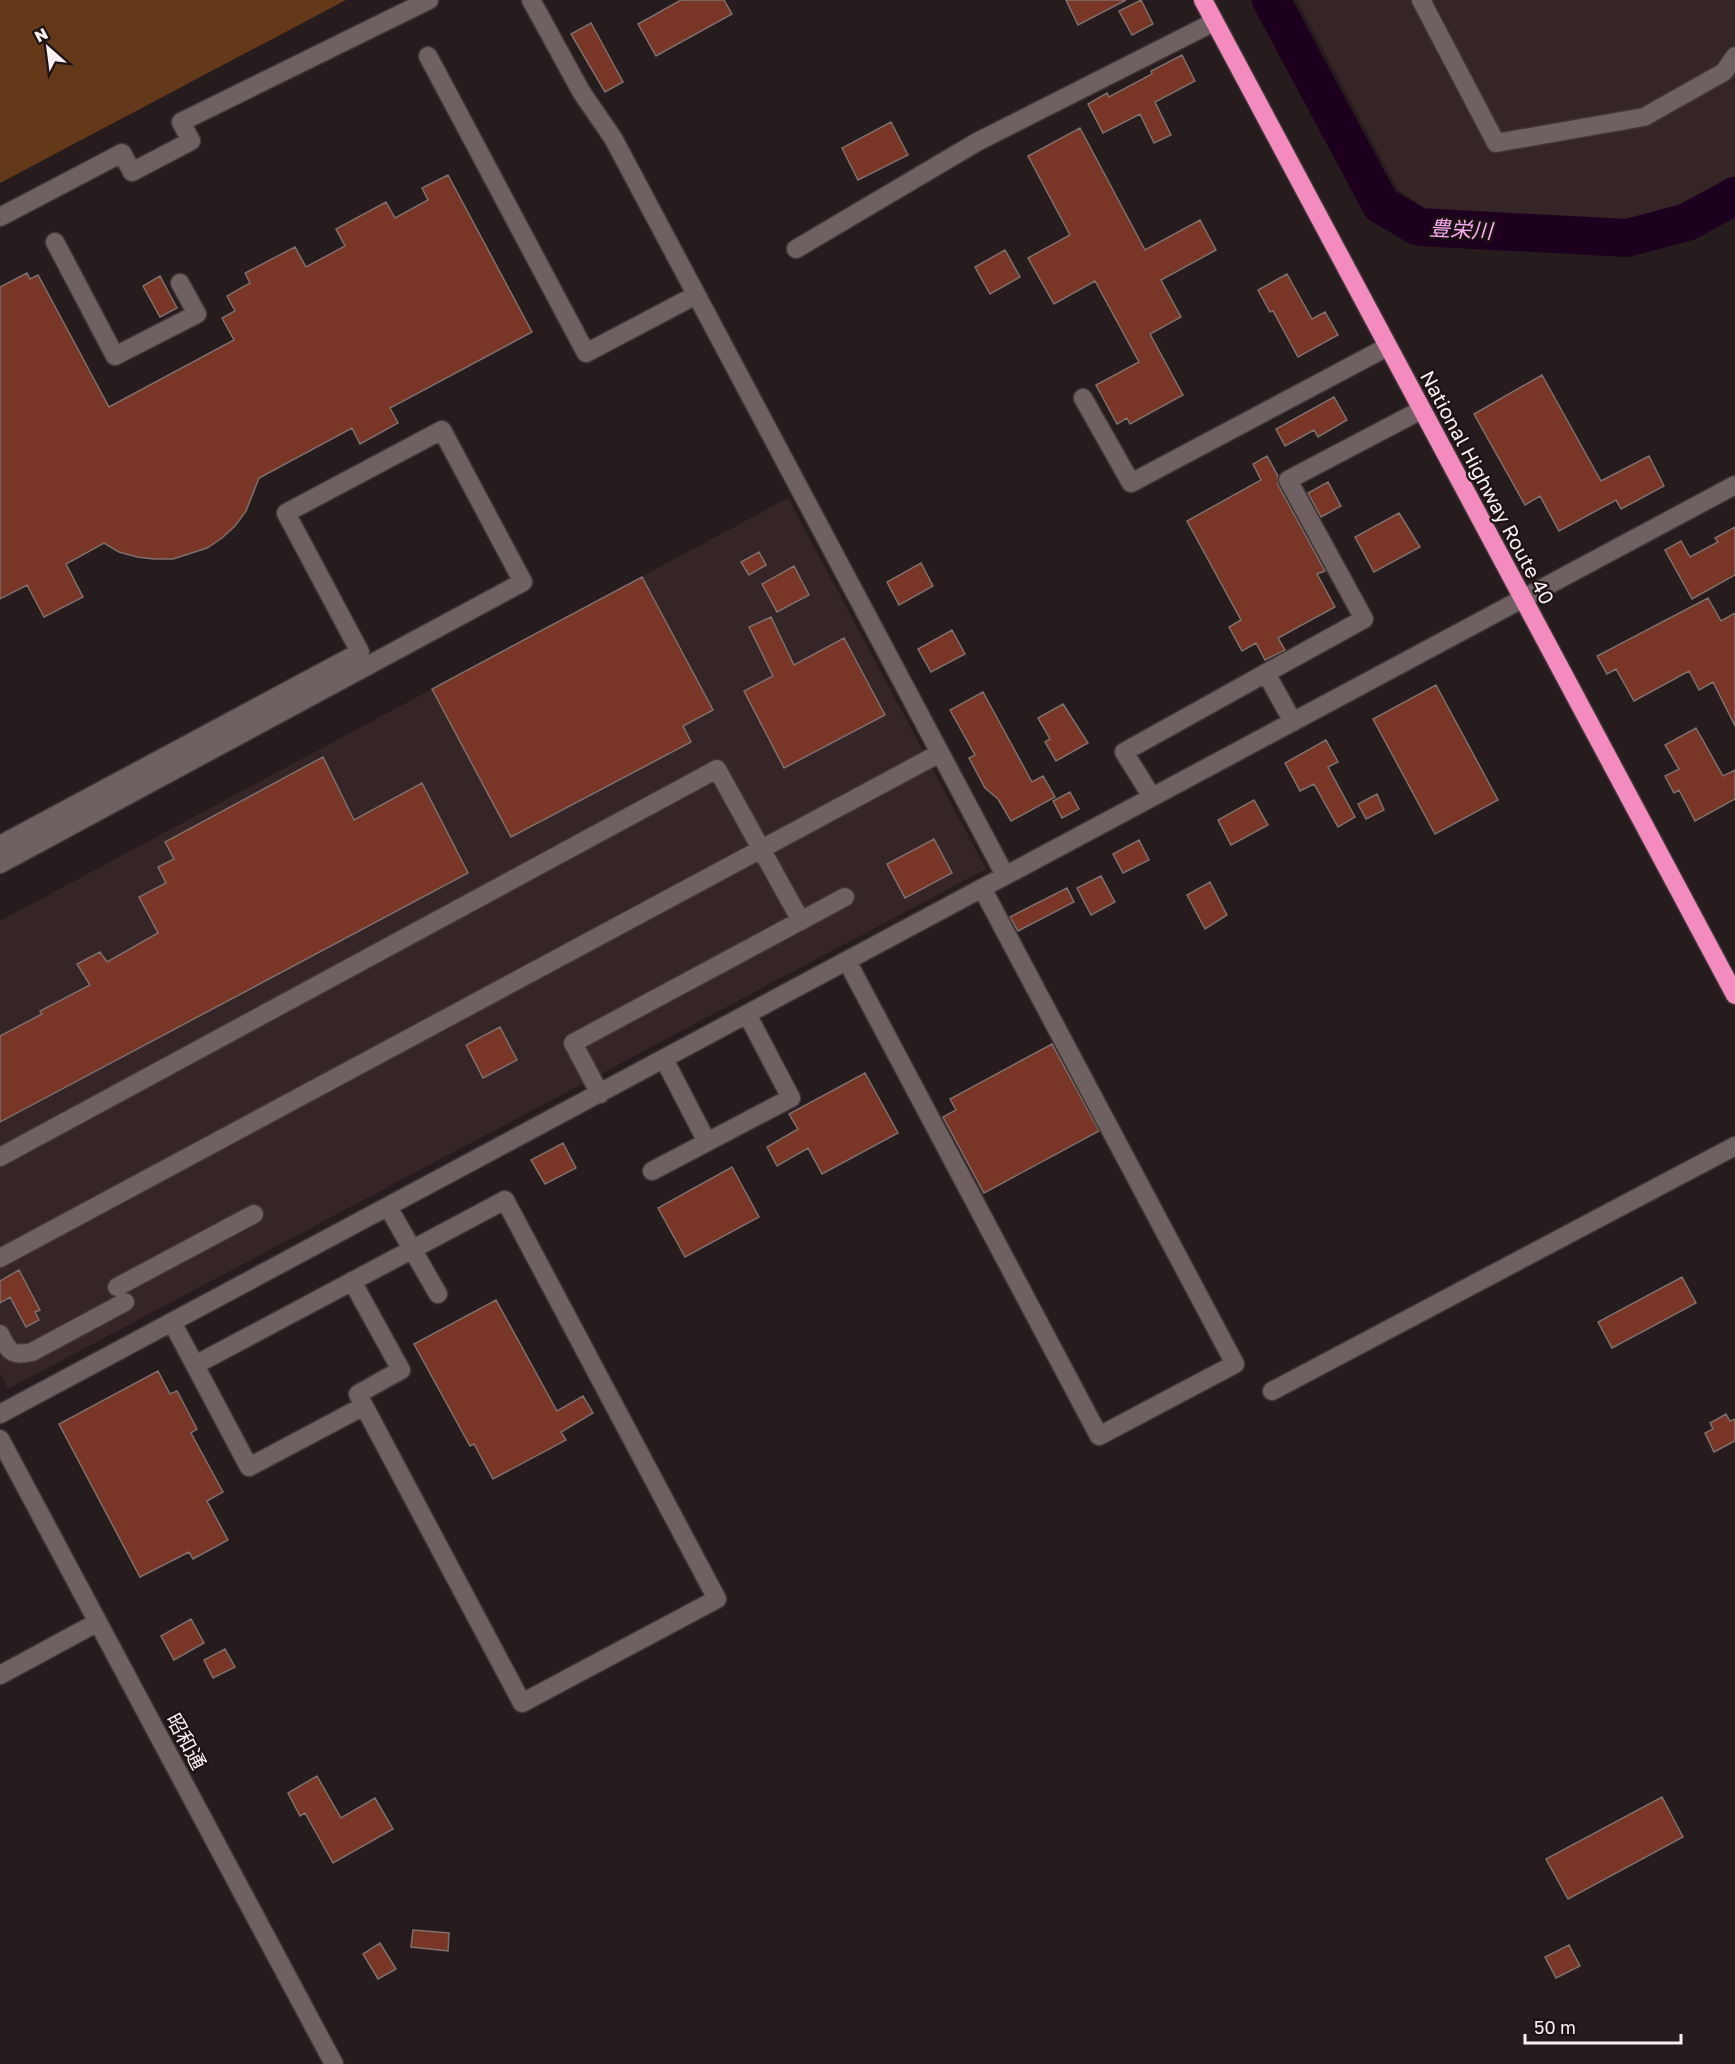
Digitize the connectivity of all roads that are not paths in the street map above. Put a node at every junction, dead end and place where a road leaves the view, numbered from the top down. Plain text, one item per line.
1 (429, 0) edge
2 (531, 0) edge
3 (1203, 0) edge
4 (1421, 0) edge
5 (1214, 22) junction
6 (428, 56) dead end
7 (1735, 56) edge
8 (0, 217) edge
9 (55, 242) dead end
10 (796, 249) dead end
11 (180, 283) dead end
12 (696, 295) junction
13 (1387, 347) junction
14 (1083, 398) dead end
15 (1421, 410) junction
16 (1735, 485) edge
17 (1522, 600) junction
18 (1266, 674) junction
19 (1293, 722) junction
20 (940, 753) junction
21 (1152, 797) junction
22 (0, 845) edge
23 (761, 850) junction
24 (0, 864) edge
25 (1005, 875) junction
26 (982, 888) junction
27 (845, 897) dead end
28 (801, 921) junction
29 (847, 961) junction
30 (1735, 995) edge
31 (747, 1014) junction
32 (663, 1059) junction
33 (600, 1094) junction
34 (707, 1142) junction
35 (1735, 1146) edge
36 (0, 1157) edge
37 (652, 1171) dead end
38 (388, 1207) junction
39 (254, 1214) dead end
40 (412, 1250) junction
41 (0, 1258) edge
42 (352, 1281) junction
43 (438, 1294) dead end
44 (172, 1322) junction
45 (0, 1334) edge
46 (195, 1365) junction
47 (1272, 1391) dead end
48 (364, 1406) junction
49 (0, 1414) edge
50 (0, 1439) edge
51 (98, 1622) junction
52 (0, 1675) edge
53 (334, 2064) edge

1 - 8 street
2 - 12 street
3 - 5 highway, National Highway Route 40
4 - 7 street
5 - 10 street
5 - 13 highway, National Highway Route 40
6 - 12 street
9 - 11 street
12 - 20 street
13 - 14 street
13 - 15 highway, National Highway Route 40
15 - 17 highway, National Highway Route 40
15 - 18 street
16 - 17 street
17 - 19 street
17 - 30 highway, National Highway Route 40
18 - 19 street
18 - 21 street
19 - 21 street
20 - 23 street
20 - 25 street
21 - 25 street
22 - 24 street
23 - 28 street
23 - 36 street
23 - 41 street
25 - 26 street
26 - 29 street
26 - 29 street
27 - 28 street
28 - 33 street
29 - 31 street
31 - 32 street
31 - 34 street
32 - 33 street
32 - 34 street
33 - 38 street
34 - 37 street
35 - 47 street
38 - 40 street
38 - 44 street
39 - 45 street
40 - 42 street
40 - 43 street
40 - 48 street
42 - 46 street
42 - 48 street
44 - 46 street
44 - 49 street
46 - 48 street
50 - 51 street, 昭和通
51 - 52 street
51 - 53 street, 昭和通

